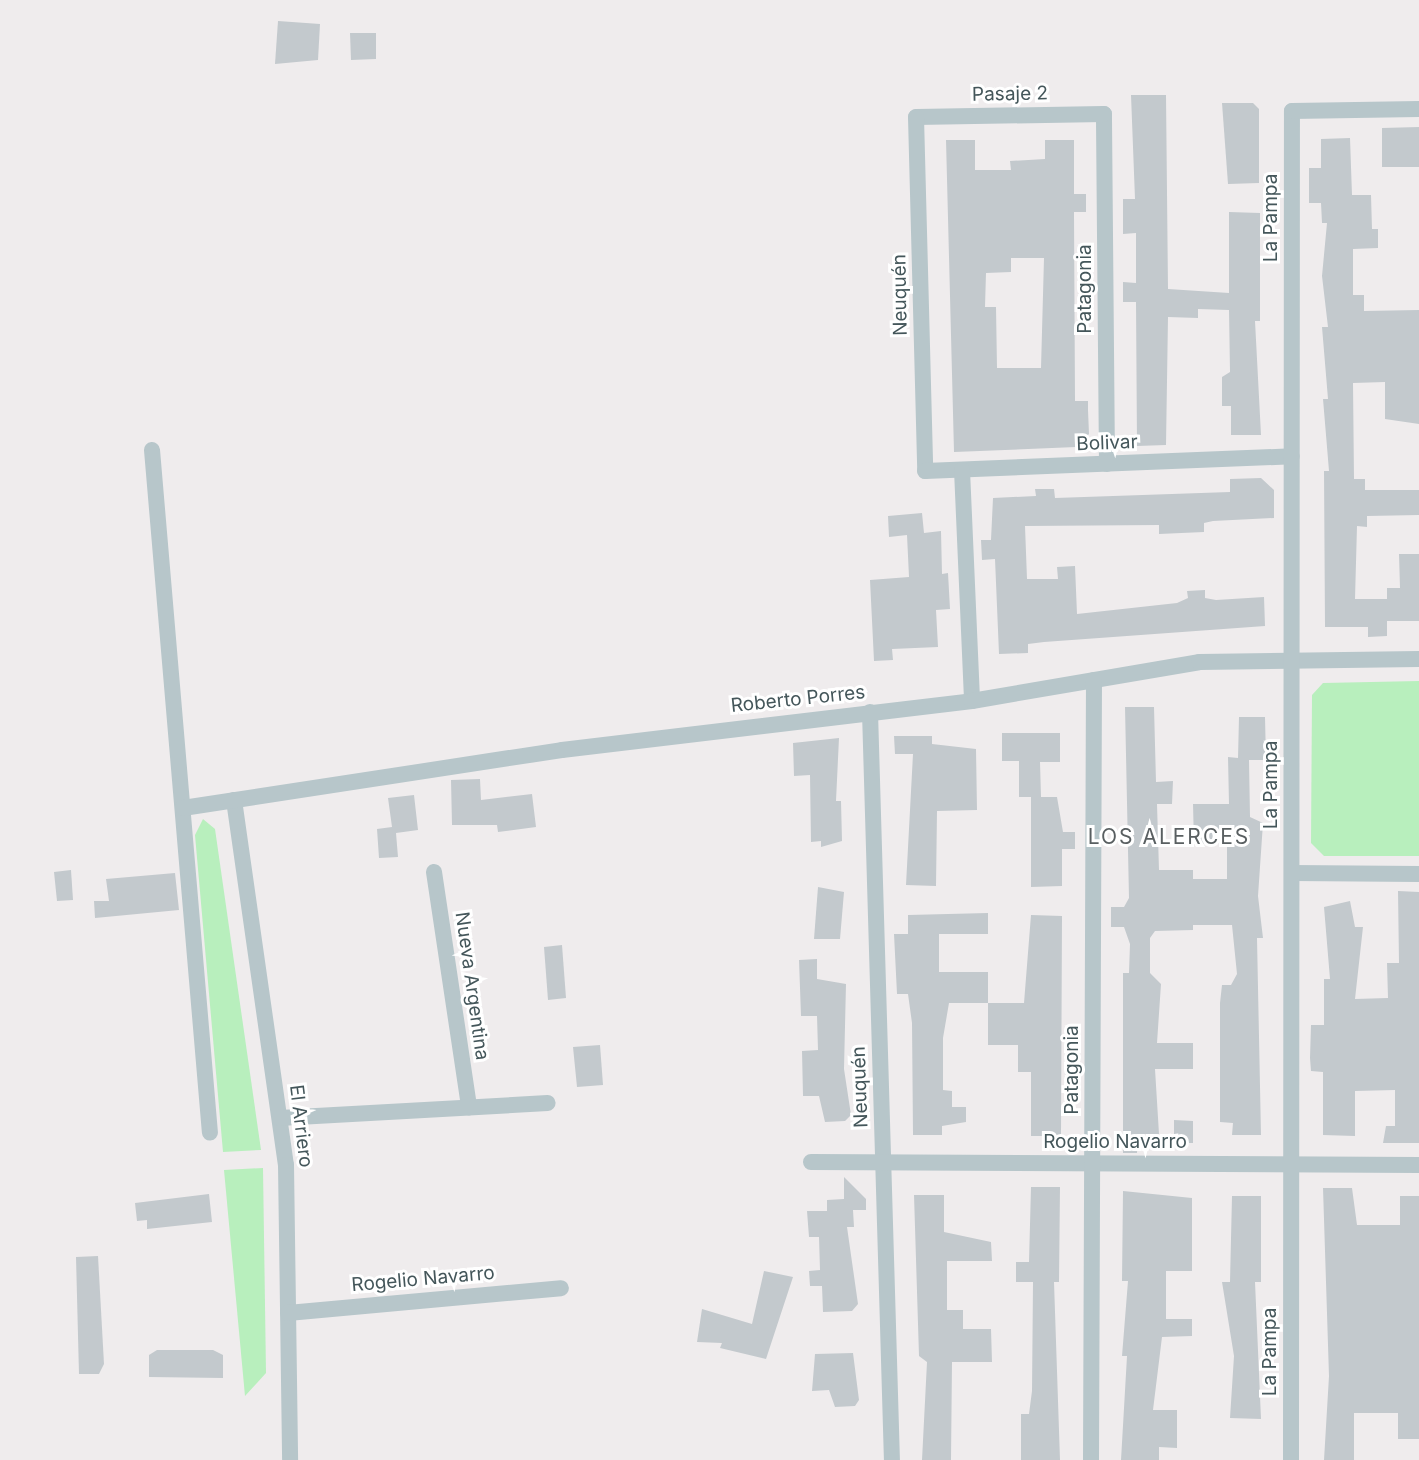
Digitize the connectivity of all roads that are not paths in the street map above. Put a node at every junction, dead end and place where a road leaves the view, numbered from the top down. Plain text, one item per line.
1 (1419, 109) edge
2 (1104, 114) joint
3 (916, 117) joint
4 (152, 450) dead end
5 (1292, 456) junction
6 (1107, 464) junction
7 (962, 470) junction
8 (925, 471) joint
9 (1419, 659) edge
10 (1292, 661) junction
11 (1094, 680) junction
12 (972, 701) junction
13 (870, 712) junction
14 (234, 800) junction
15 (183, 808) junction
16 (434, 872) dead end
17 (1292, 873) junction
18 (1419, 874) edge
19 (548, 1103) dead end
20 (469, 1107) junction
21 (279, 1118) junction
22 (211, 1133) dead end
23 (811, 1162) dead end
24 (883, 1163) junction
25 (1092, 1163) junction
26 (1291, 1164) junction
27 (1419, 1165) edge
28 (561, 1288) dead end
29 (288, 1313) junction
30 (290, 1460) edge
31 (892, 1460) edge
32 (1091, 1460) edge
33 (1291, 1460) edge

1 - 5 street, La Pampa
2 - 3 street, Pasaje 2
2 - 6 street, Patagonia
3 - 8 street, Neuquén
4 - 15 street
5 - 6 street, Bolivar
5 - 10 street, La Pampa
6 - 7 street, Bolivar
7 - 8 street, Bolivar
7 - 12 street
9 - 10 street, Roberto Porres
10 - 11 street, Roberto Porres
10 - 17 street, La Pampa
11 - 12 street, Roberto Porres
11 - 25 street, Patagonia
12 - 13 street, Roberto Porres
13 - 14 street, Roberto Porres
13 - 24 street, Neuquén
14 - 15 street, Roberto Porres
14 - 21 street, El Arriero
15 - 22 street
16 - 20 street, Nueva Argentina
17 - 18 street
17 - 26 street, La Pampa
19 - 20 street
20 - 21 street
21 - 29 street, El Arriero
23 - 24 street, Rogelio Navarro
24 - 25 street, Rogelio Navarro
24 - 31 street, Neuquén
25 - 26 street, Rogelio Navarro
25 - 32 street, Patagonia
26 - 27 street, Rogelio Navarro
26 - 33 street, La Pampa
28 - 29 street, Rogelio Navarro
29 - 30 street, El Arriero

